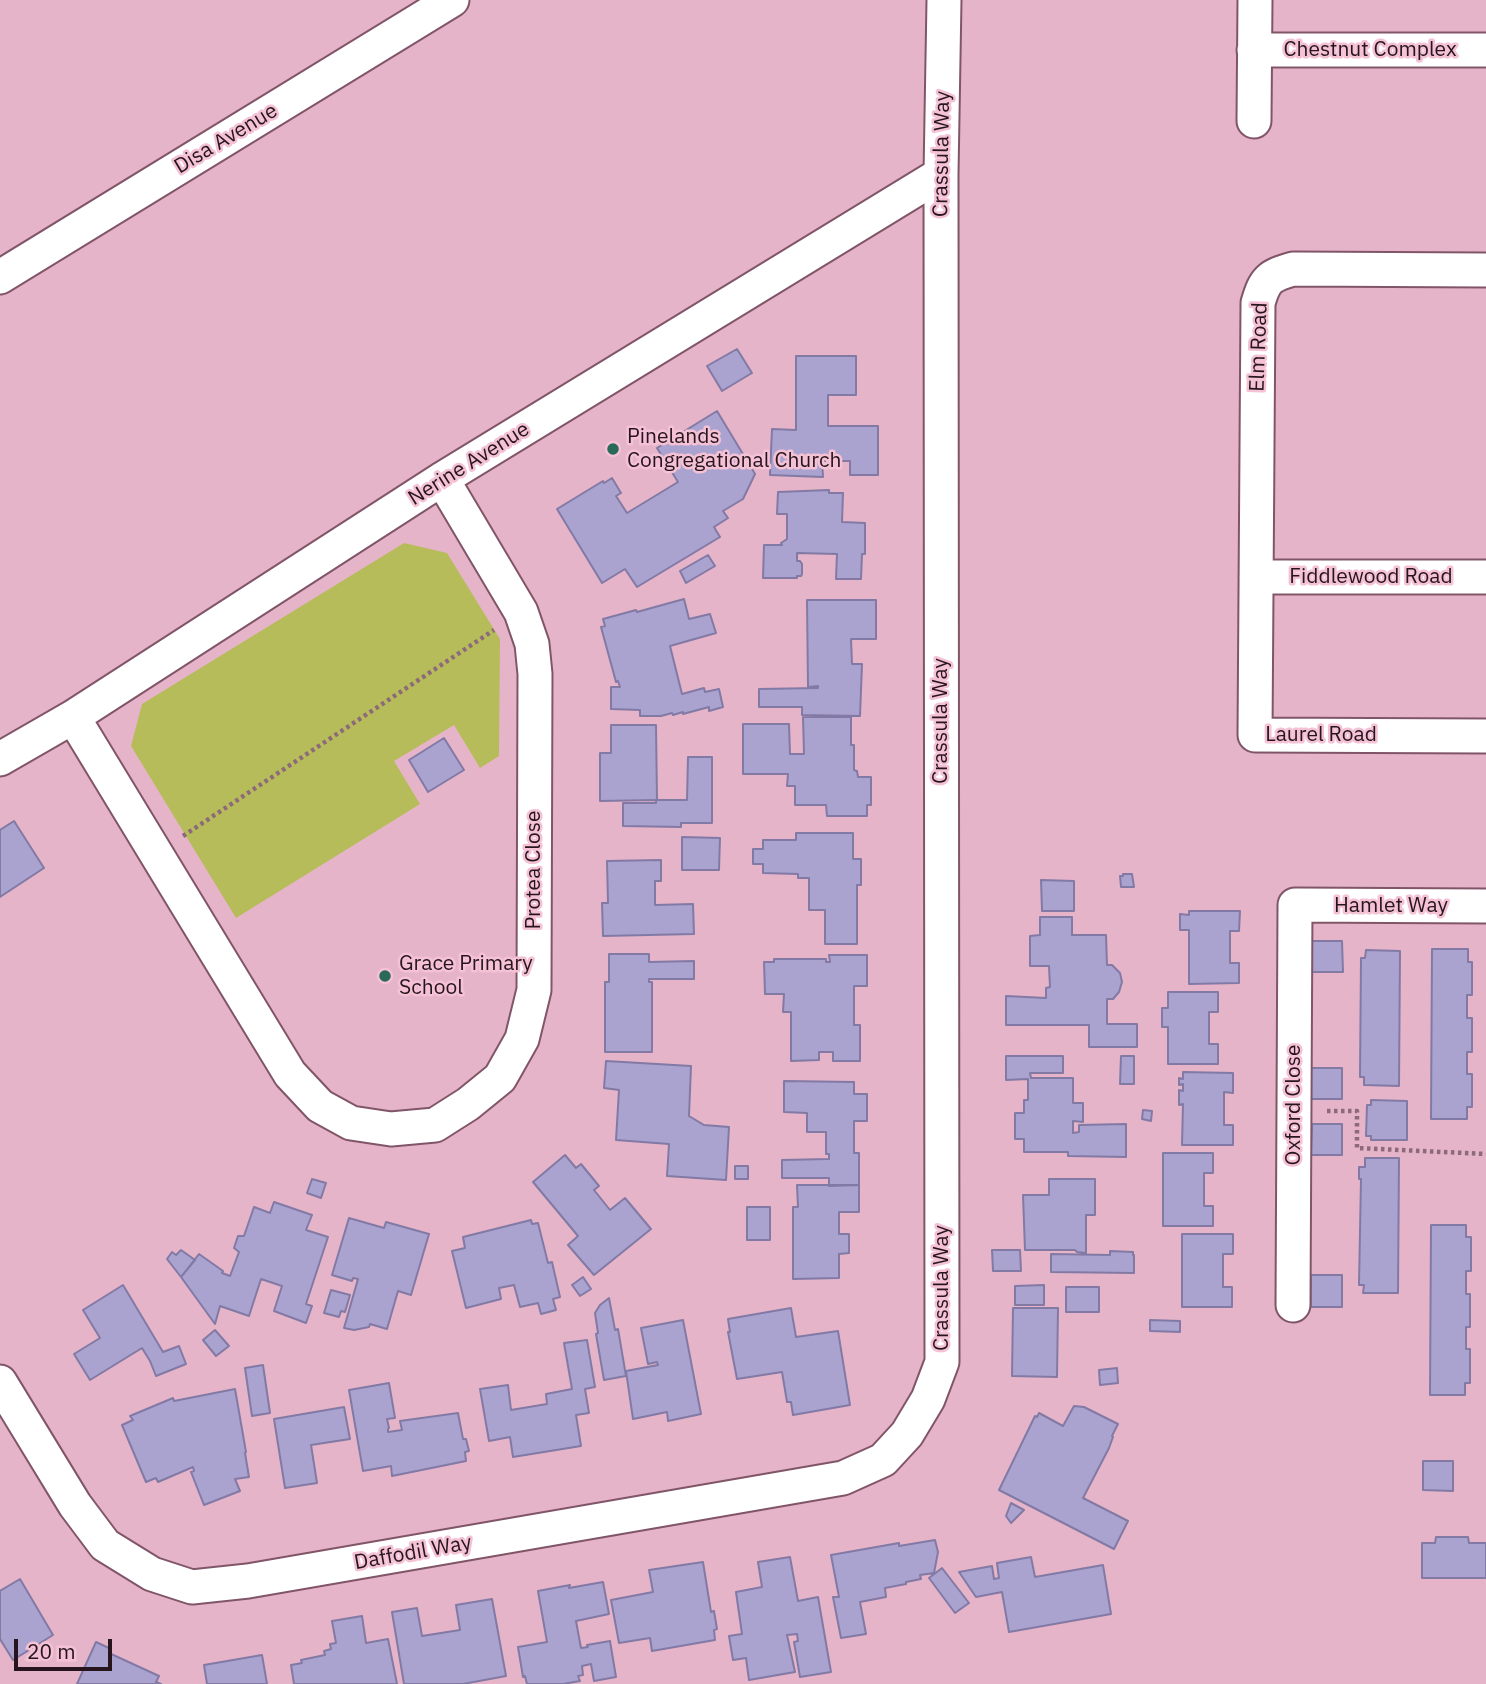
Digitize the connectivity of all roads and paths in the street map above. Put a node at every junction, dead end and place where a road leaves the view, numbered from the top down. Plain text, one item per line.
1 (452, 0) edge
2 (944, 0) edge
3 (1255, 0) edge
4 (1254, 50) junction
5 (1486, 50) edge
6 (1254, 121) dead end
7 (941, 174) junction
8 (1486, 270) edge
9 (0, 276) edge
10 (442, 479) junction
11 (1256, 565) junction
12 (1486, 578) edge
13 (521, 612) junction
14 (73, 717) junction
15 (1486, 736) edge
16 (0, 759) edge
17 (156, 854) junction
18 (1295, 905) joint
19 (1486, 906) edge
20 (1294, 1111) junction
21 (1486, 1154) edge
22 (1293, 1305) dead end
23 (0, 1382) edge
24 (907, 1434) joint

1 - 9 street, Disa Avenue
2 - 7 street, Crassula Way
3 - 4 street, Chestnut Complex
4 - 5 street, Chestnut Complex
4 - 6 street, Chestnut Complex
7 - 10 street, Nerine Avenue
7 - 24 street, Crassula Way
8 - 11 street, Elm Road
10 - 13 street, Protea Close
10 - 14 street, Nerine Avenue
11 - 12 street, Fiddlewood Road
11 - 15 street, Laurel Road
13 - 17 path
13 - 17 street, Protea Close
14 - 16 street, Nerine Avenue
14 - 17 street, Protea Close
18 - 19 street, Hamlet Way
18 - 20 street, Oxford Close
20 - 21 path
20 - 22 street, Oxford Close
23 - 24 street, Daffodil Way

